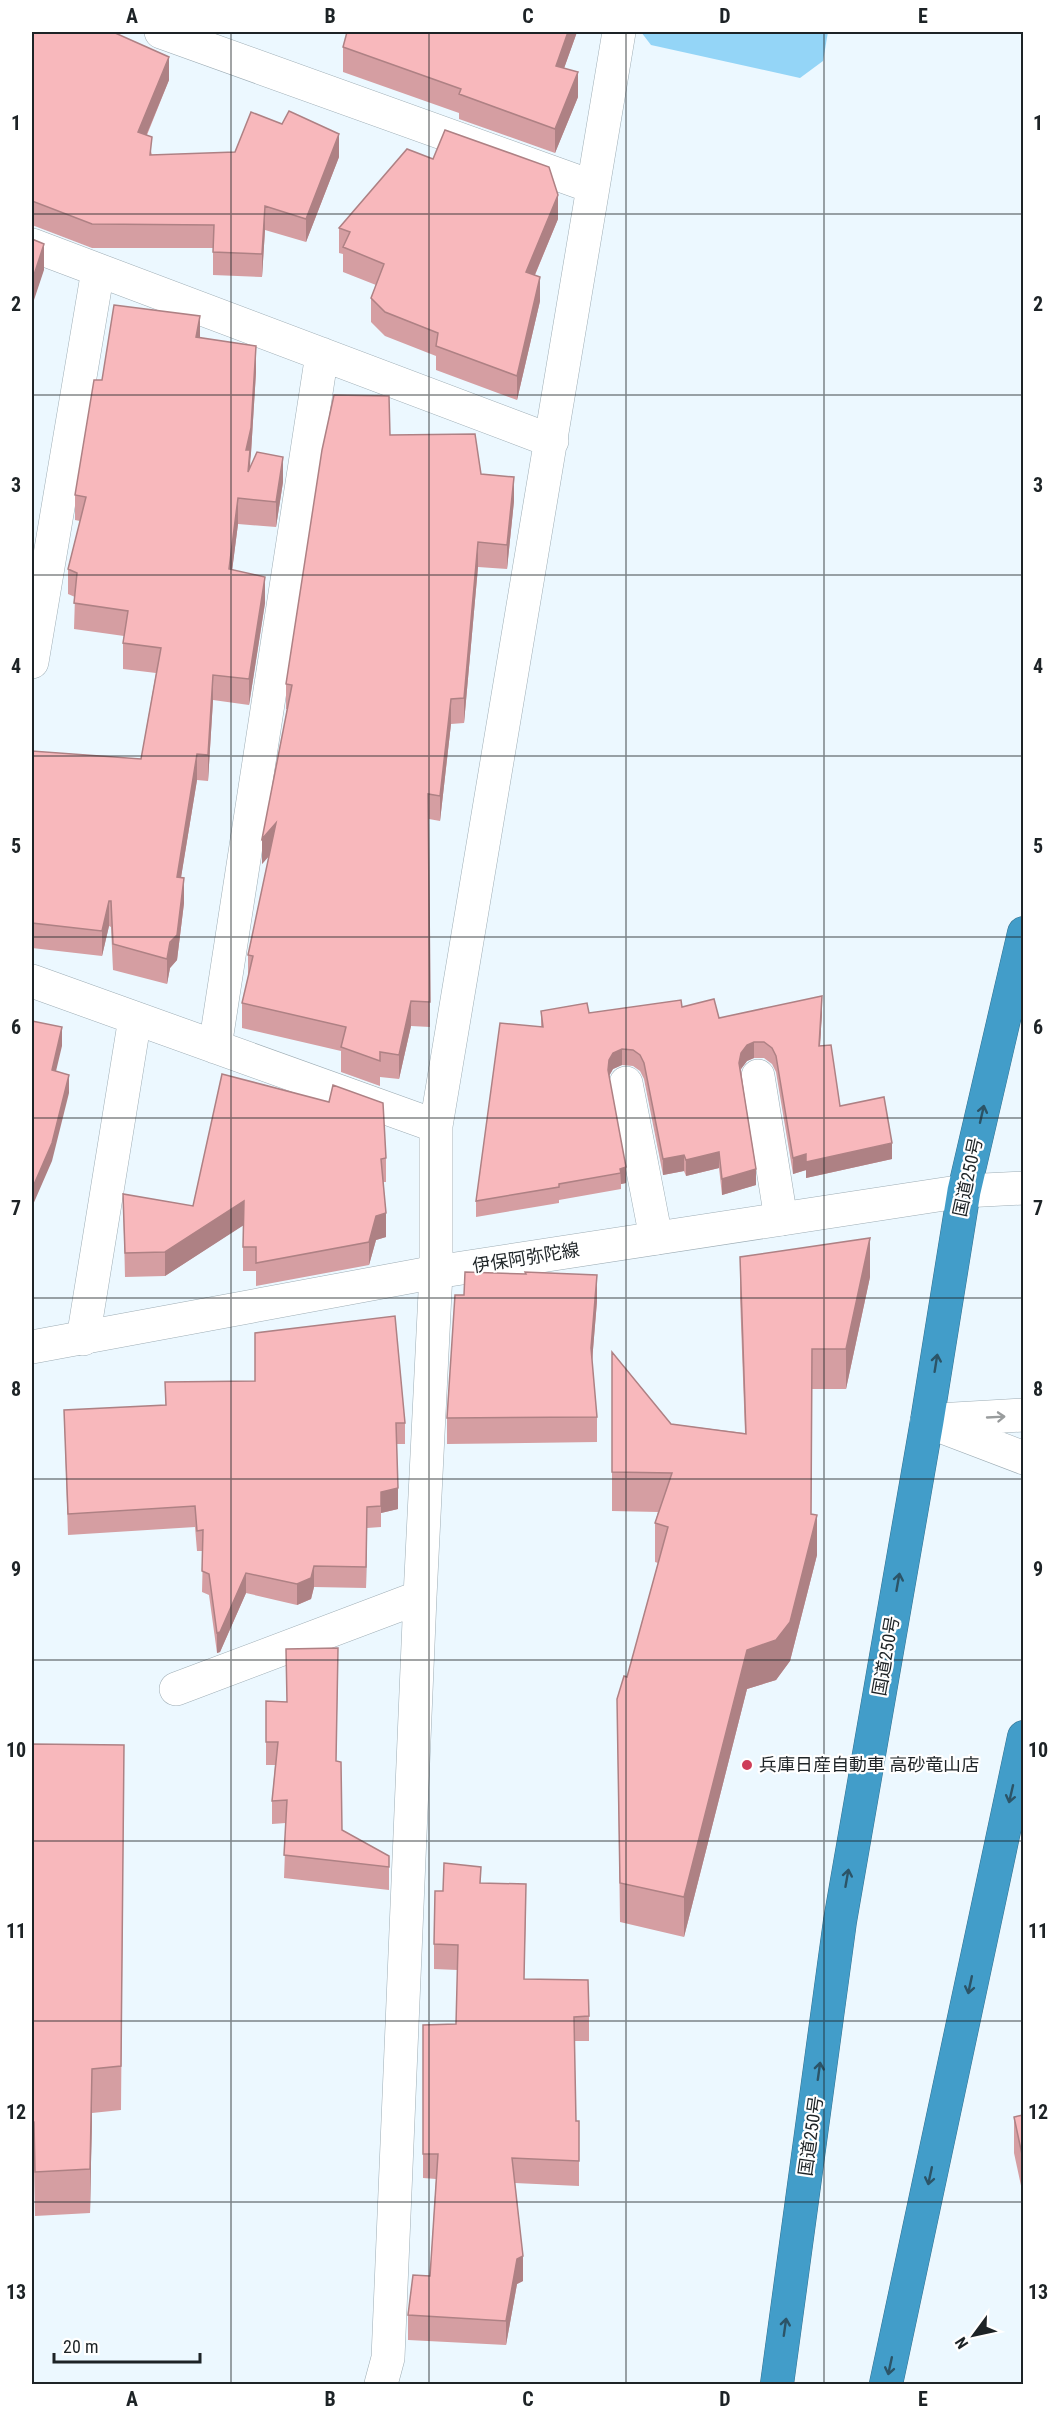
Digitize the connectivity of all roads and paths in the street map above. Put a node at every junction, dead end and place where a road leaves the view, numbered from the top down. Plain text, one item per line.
1 (161, 32) edge
2 (619, 32) edge
3 (593, 187) junction
4 (32, 245) edge
5 (98, 270) junction
6 (322, 354) junction
7 (552, 441) junction
8 (32, 662) edge
9 (1023, 933) edge
10 (32, 981) edge
11 (135, 1018) junction
12 (215, 1047) junction
13 (758, 1076) dead end
14 (626, 1083) dead end
15 (436, 1126) junction
16 (1023, 1188) edge
17 (964, 1191) junction
18 (781, 1219) junction
19 (656, 1238) junction
20 (436, 1272) junction
21 (83, 1338) junction
22 (32, 1347) edge
23 (1023, 1415) edge
24 (927, 1420) junction
25 (1023, 1458) edge
26 (420, 1597) junction
27 (176, 1689) dead end
28 (1023, 1737) edge
29 (1011, 1841) edge
30 (381, 2385) edge
31 (777, 2385) edge
32 (886, 2385) edge

1 - 3 street
2 - 3 street
3 - 7 street
4 - 5 street
5 - 6 street
5 - 8 street
6 - 7 street
6 - 12 street
7 - 15 street
17 -> 9 highway, 国道250号
10 - 11 street
11 - 12 street
11 - 21 street
12 - 15 street
13 - 18 street
14 - 19 street
15 - 20 street
16 - 17 street, 伊保阿弥陀線
17 - 18 street, 伊保阿弥陀線
24 -> 17 highway, 国道250号
18 - 19 street, 伊保阿弥陀線
19 - 20 street, 伊保阿弥陀線
20 - 21 street, 伊保阿弥陀線
20 - 26 street
21 - 22 street, 伊保阿弥陀線
24 -> 23 street
24 - 25 street
31 -> 24 highway, 国道250号
26 - 27 street
26 - 30 street
28 -> 29 highway
29 -> 32 highway

